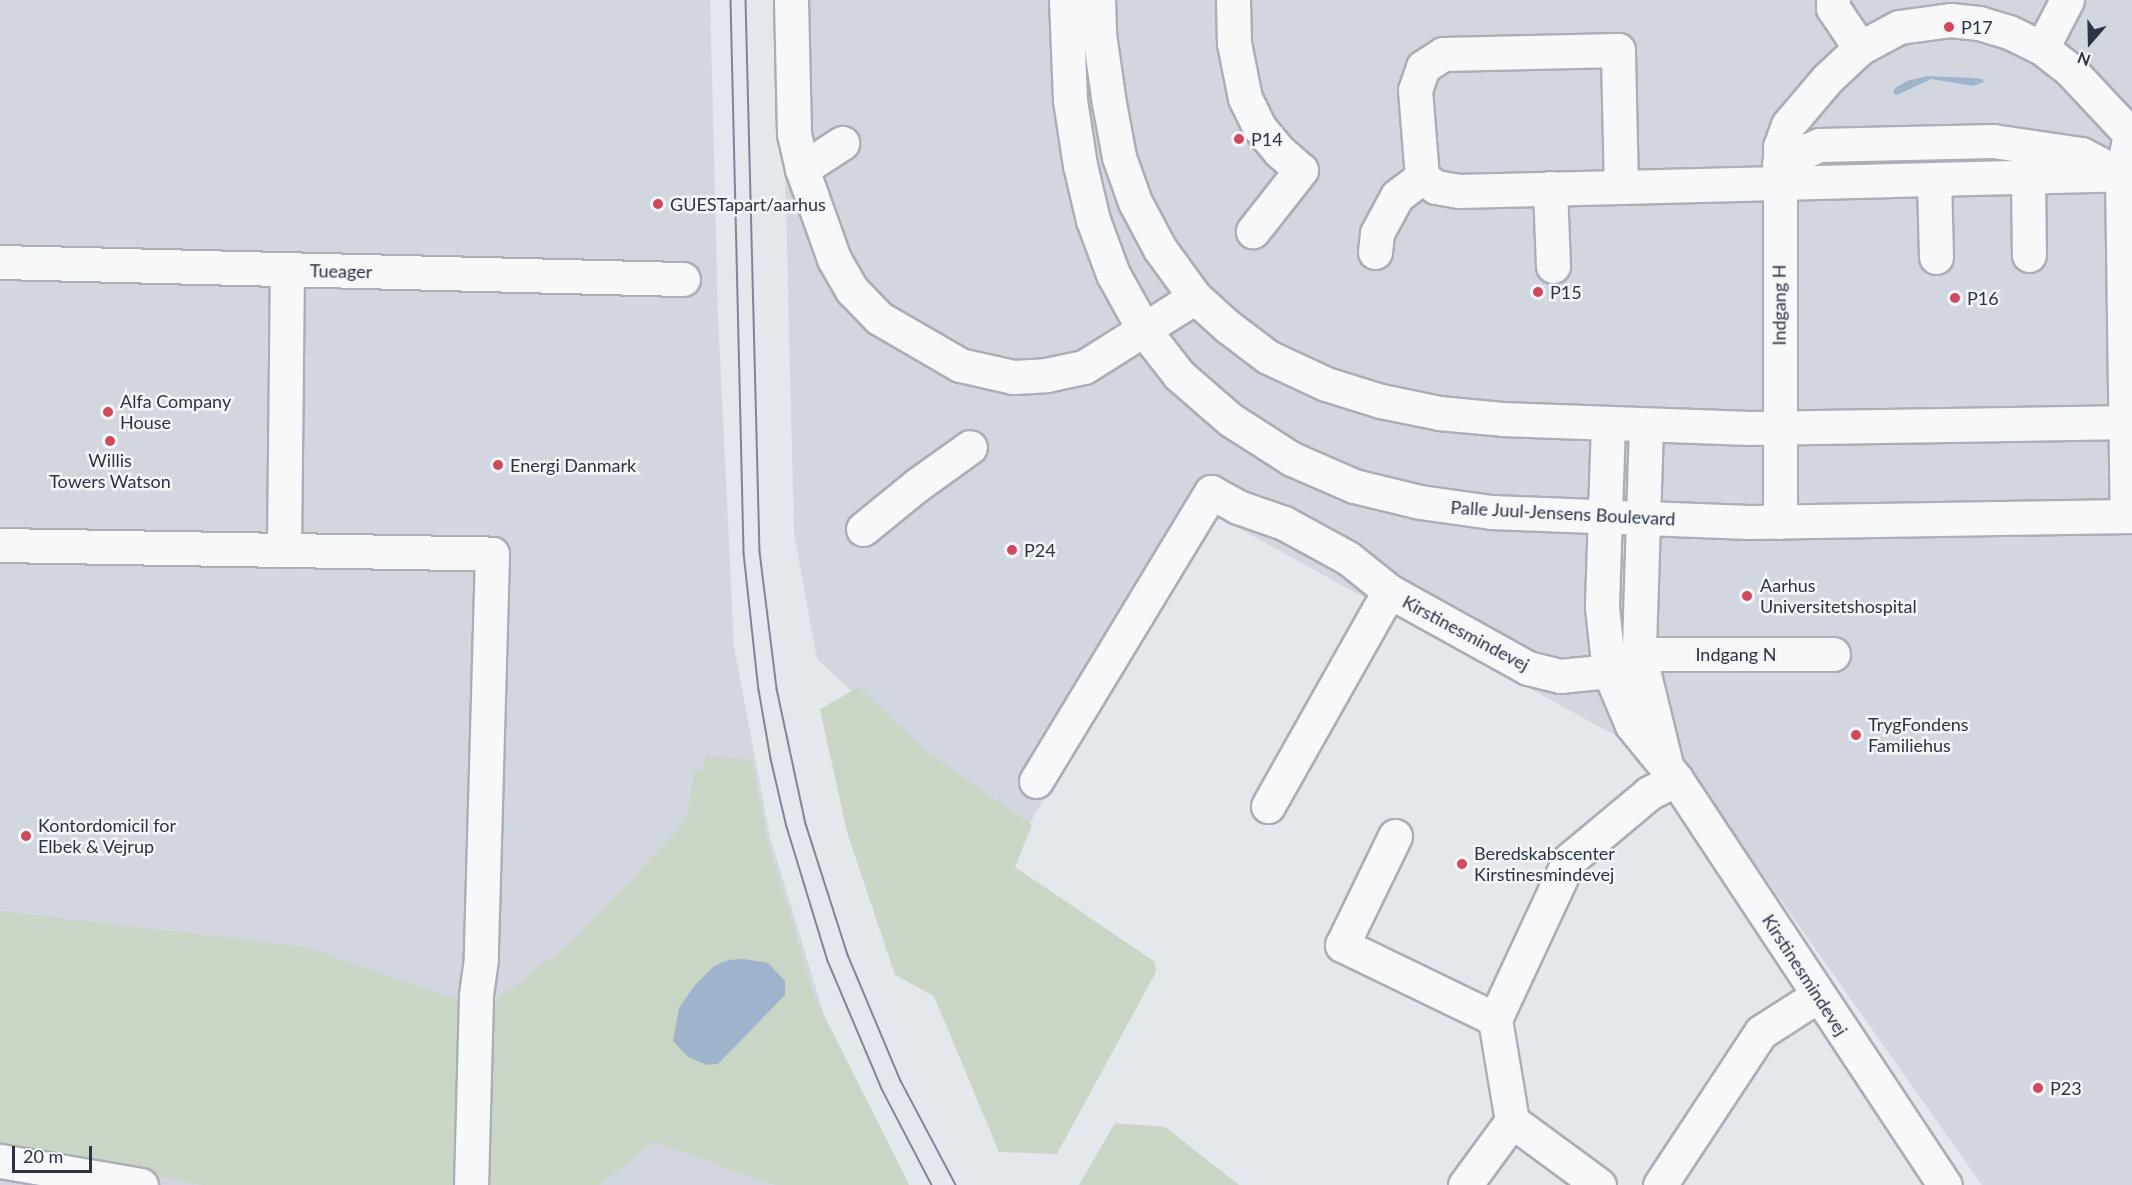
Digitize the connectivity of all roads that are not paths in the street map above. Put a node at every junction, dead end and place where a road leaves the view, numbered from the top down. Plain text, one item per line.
1 (792, 0) edge
2 (1066, 0) edge
3 (1098, 0) edge
4 (1233, 0) edge
5 (1833, 0) edge
6 (2067, 0) edge
7 (1860, 48) junction
8 (2042, 48) junction
9 (842, 143) dead end
10 (802, 169) junction
11 (1779, 173) junction
12 (2127, 174) edge
13 (1422, 177) junction
14 (2028, 177) junction
15 (1934, 179) junction
16 (1621, 187) junction
17 (1550, 188) junction
18 (1253, 231) dead end
19 (1376, 252) dead end
20 (2029, 255) dead end
21 (1935, 257) dead end
22 (0, 262) edge
23 (1553, 266) dead end
24 (287, 270) junction
25 (683, 279) dead end
26 (1195, 297) junction
27 (1144, 330) junction
28 (2129, 422) edge
29 (1608, 423) junction
30 (1646, 425) junction
31 (1778, 427) junction
32 (970, 447) dead end
33 (2129, 516) edge
34 (1604, 518) junction
35 (1643, 518) junction
36 (1780, 522) junction
37 (863, 529) dead end
38 (0, 545) edge
39 (284, 550) junction
40 (1389, 591) junction
41 (1639, 654) junction
42 (1833, 654) dead end
43 (1609, 671) junction
44 (1671, 772) junction
45 (1036, 781) dead end
46 (1268, 806) dead end
47 (1395, 836) dead end
48 (1817, 996) junction
49 (1495, 1019) junction
50 (1512, 1121) junction
51 (0, 1161) edge
52 (141, 1185) edge
53 (471, 1185) edge
54 (1465, 1185) edge
55 (1599, 1185) edge
56 (1660, 1185) edge
57 (1944, 1185) edge

1 - 10 street
2 - 27 street, Palle Juul-Jensens Boulevard
3 - 26 street
4 - 18 street
5 - 7 street
6 - 8 street
7 - 8 street, Indgang H
7 - 11 street, Indgang H
8 - 12 street, Indgang H
9 - 10 street
10 - 27 street
11 - 12 street
11 - 15 street
11 - 16 street
11 - 31 street, Indgang H
12 - 14 street
12 - 28 street
13 - 16 street
13 - 17 street
13 - 19 street
14 - 15 street
14 - 20 street
15 - 21 street
16 - 17 street
17 - 23 street
22 - 24 street, Tueager
24 - 25 street, Tueager
24 - 39 street
26 - 27 street
26 - 29 street
27 - 34 street, Palle Juul-Jensens Boulevard
28 - 31 street
28 - 33 street
29 - 30 street
29 - 34 street, Kirstinesmindevej
30 - 31 street
30 - 35 street, Kirstinesmindevej
31 - 36 street, Indgang H
32 - 37 street
33 - 36 street, Palle Juul-Jensens Boulevard
34 - 35 street, Palle Juul-Jensens Boulevard
34 - 43 street, Kirstinesmindevej
35 - 36 street, Palle Juul-Jensens Boulevard
35 - 41 street, Kirstinesmindevej
38 - 39 street
39 - 53 street
40 - 43 street, Kirstinesmindevej
40 - 45 street
40 - 46 street, Kirstinesmindevej
41 - 42 street, Indgang N
41 - 43 street, Kirstinesmindevej
41 - 44 street, Kirstinesmindevej
43 - 44 street, Kirstinesmindevej
44 - 48 street, Kirstinesmindevej
44 - 49 street
47 - 49 street
48 - 56 street
48 - 57 street, Kirstinesmindevej
49 - 50 street
50 - 54 street
50 - 55 street
51 - 52 street

